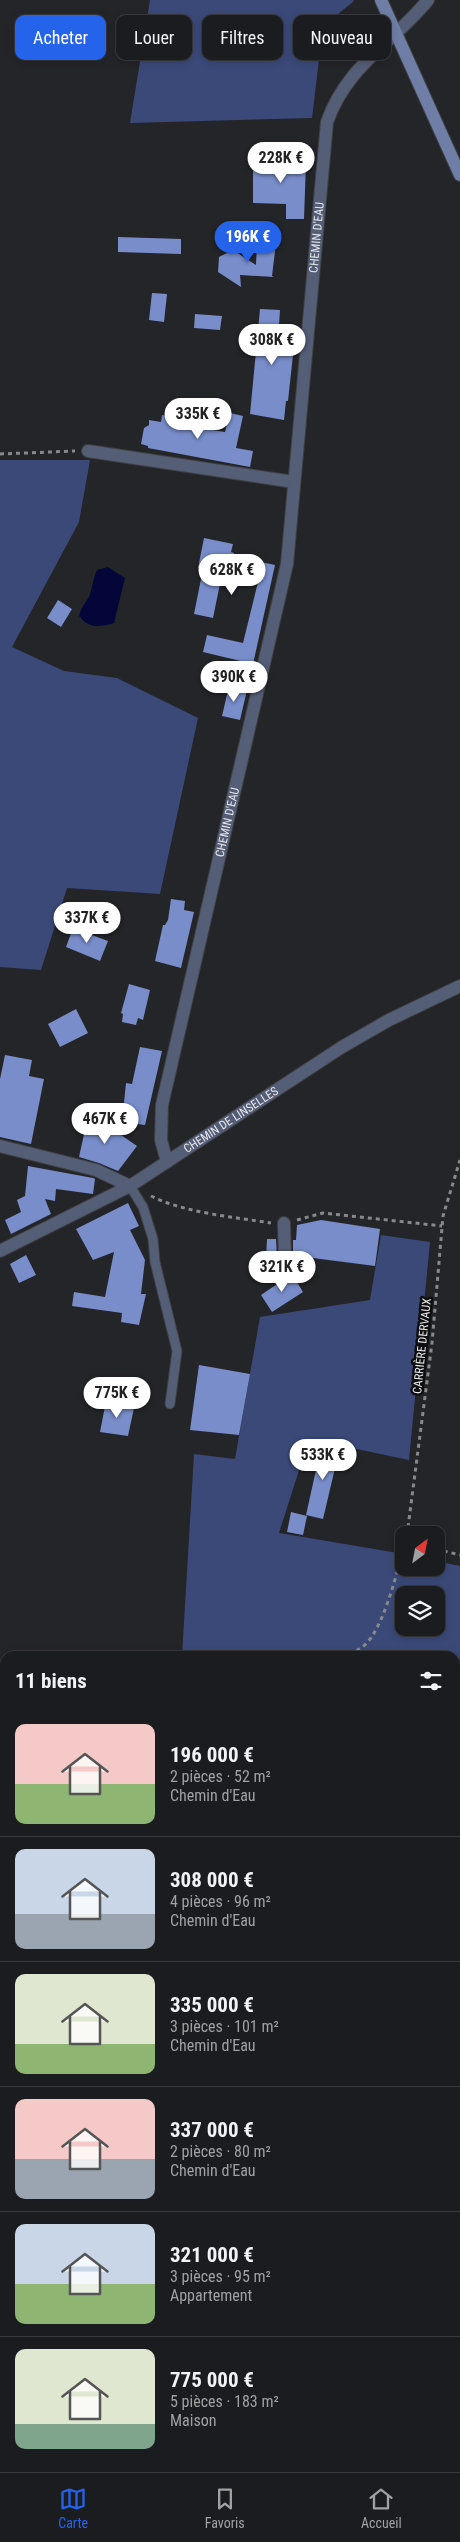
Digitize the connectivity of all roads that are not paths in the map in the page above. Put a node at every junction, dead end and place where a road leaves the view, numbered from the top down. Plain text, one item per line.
1 (381, 0) edge
2 (428, 0) edge
3 (396, 34) junction
4 (460, 175) edge
5 (88, 451) road end
6 (294, 482) junction
7 (460, 986) edge
8 (0, 1146) edge
9 (168, 1162) junction
10 (130, 1186) junction
11 (284, 1223) road end
12 (0, 1251) edge
13 (286, 1258) dead end
14 (170, 1404) dead end

1 - 3 main road
2 - 3 street, CHEMIN D'EAU
3 - 4 main road
3 - 6 street, CHEMIN D'EAU
5 - 6 street
6 - 9 street, CHEMIN D'EAU
7 - 9 street, CHEMIN DE LINSELLES
8 - 10 street
9 - 10 street, CHEMIN DE LINSELLES
10 - 12 street, CHEMIN DE LINSELLES
10 - 14 lane
11 - 13 street

